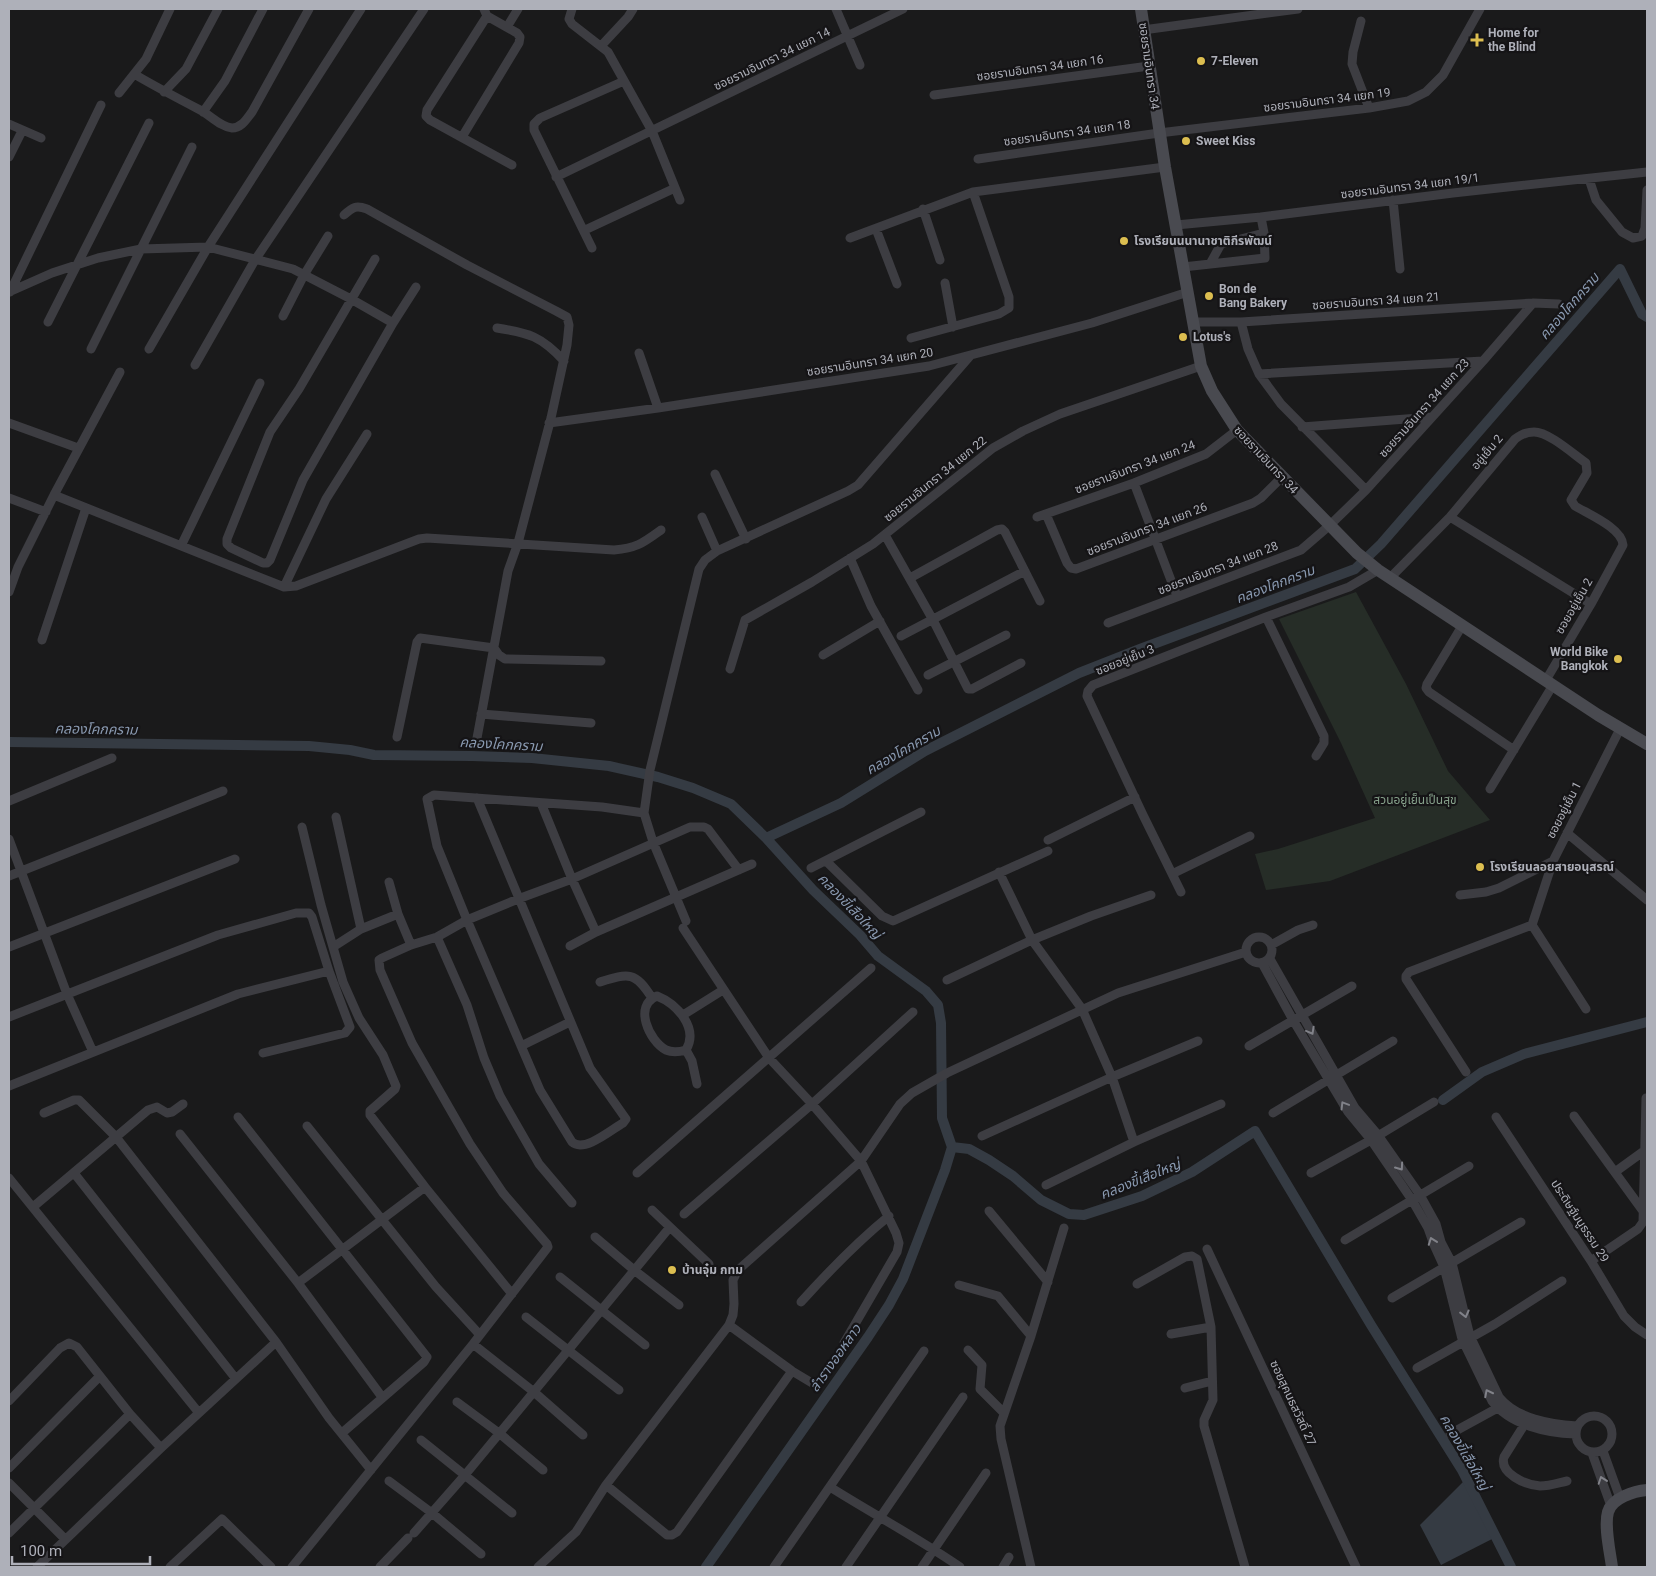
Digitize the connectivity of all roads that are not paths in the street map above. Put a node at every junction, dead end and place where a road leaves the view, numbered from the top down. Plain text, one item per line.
1 (170, 9) edge
2 (218, 9) edge
3 (263, 9) edge
4 (309, 9) edge
5 (361, 9) edge
6 (424, 9) edge
7 (518, 9) edge
8 (572, 9) edge
9 (633, 9) edge
10 (836, 9) edge
11 (903, 9) edge
12 (1141, 9) edge
13 (1298, 9) edge
14 (1480, 9) edge
15 (485, 12) edge
16 (1361, 21) dead end
17 (507, 27) junction
18 (1144, 30) junction
19 (848, 36) junction
20 (601, 46) junction
21 (860, 65) dead end
22 (1149, 66) junction
23 (134, 74) junction
24 (624, 81) junction
25 (164, 92) junction
26 (119, 93) dead end
27 (934, 95) dead end
28 (101, 105) dead end
29 (1369, 108) junction
30 (203, 112) junction
31 (149, 123) dead end
32 (9, 124) edge
33 (22, 131) junction
34 (652, 131) junction
35 (1159, 133) junction
36 (462, 137) junction
37 (41, 138) dead end
38 (192, 147) dead end
39 (9, 157) edge
40 (978, 159) dead end
41 (512, 166) dead end
42 (1165, 167) junction
43 (1647, 172) edge
44 (556, 176) junction
45 (1589, 179) junction
46 (675, 188) junction
47 (1647, 190) edge
48 (973, 192) junction
49 (680, 200) dead end
50 (1393, 200) junction
51 (923, 209) junction
52 (344, 215) dead end
53 (1261, 216) junction
54 (1176, 225) junction
55 (876, 228) junction
56 (585, 230) junction
57 (1264, 233) junction
58 (328, 236) dead end
59 (850, 238) dead end
60 (201, 247) junction
61 (592, 248) dead end
62 (141, 249) junction
63 (255, 260) junction
64 (375, 260) dead end
65 (940, 260) dead end
66 (78, 264) junction
67 (1210, 264) junction
68 (1183, 267) junction
69 (1400, 269) dead end
70 (304, 275) junction
71 (945, 283) dead end
72 (897, 284) dead end
73 (416, 287) dead end
74 (9, 292) edge
75 (1188, 292) junction
76 (351, 298) junction
77 (1532, 303) junction
78 (1559, 304) dead end
79 (282, 316) dead end
80 (48, 322) dead end
81 (1194, 322) junction
82 (1241, 322) junction
83 (394, 323) junction
84 (953, 327) junction
85 (497, 328) dead end
86 (912, 338) dead end
87 (91, 349) dead end
88 (148, 349) dead end
89 (639, 353) dead end
90 (970, 356) junction
91 (564, 361) junction
92 (1483, 362) junction
93 (195, 365) dead end
94 (1201, 366) junction
95 (120, 372) dead end
96 (1259, 374) junction
97 (260, 383) dead end
98 (658, 408) junction
99 (1432, 417) junction
100 (9, 423) edge
101 (549, 423) junction
102 (1302, 427) junction
103 (1237, 430) junction
104 (367, 434) dead end
105 (78, 448) junction
106 (715, 474) dead end
107 (1282, 477) junction
108 (1134, 483) junction
109 (1366, 490) junction
110 (54, 495) junction
111 (9, 498) edge
112 (86, 508) junction
113 (46, 512) junction
114 (1042, 515) joint
115 (702, 517) dead end
116 (1450, 517) junction
117 (1330, 525) junction
118 (661, 530) dead end
119 (885, 535) junction
120 (746, 539) junction
121 (1156, 539) junction
122 (518, 543) junction
123 (1623, 545) joint
124 (181, 546) junction
125 (717, 551) junction
126 (850, 558) junction
127 (1374, 567) junction
128 (1025, 571) junction
129 (910, 578) junction
130 (1390, 578) junction
131 (284, 587) junction
132 (9, 592) edge
133 (1177, 596) junction
134 (1040, 601) dead end
135 (1591, 604) junction
136 (1266, 617) junction
137 (932, 620) junction
138 (880, 621) junction
139 (1108, 623) dead end
140 (1462, 626) junction
141 (1006, 635) dead end
142 (901, 636) dead end
143 (42, 640) dead end
144 (494, 648) junction
145 (822, 655) dead end
146 (600, 661) dead end
147 (954, 663) junction
148 (1021, 663) dead end
149 (730, 669) dead end
150 (928, 675) dead end
151 (1550, 682) junction
152 (918, 690) dead end
153 (481, 714) junction
154 (591, 723) dead end
155 (1620, 729) junction
156 (397, 737) dead end
157 (477, 738) dead end
158 (1647, 744) edge
159 (1514, 750) junction
160 (1316, 756) dead end
161 (112, 758) dead end
162 (1490, 789) dead end
163 (223, 791) dead end
164 (476, 798) junction
165 (1135, 798) junction
166 (9, 801) edge
167 (541, 803) junction
168 (921, 812) dead end
169 (644, 813) junction
170 (336, 817) dead end
171 (302, 827) dead end
172 (1567, 833) junction
173 (1250, 836) dead end
174 (9, 839) edge
175 (1048, 840) dead end
176 (654, 842) junction
177 (1048, 851) dead end
178 (234, 858) dead end
179 (826, 861) junction
180 (1553, 861) junction
181 (752, 864) dead end
182 (811, 868) dead end
183 (738, 870) junction
184 (21, 871) junction
185 (1000, 872) junction
186 (1172, 874) junction
187 (9, 876) edge
188 (572, 879) junction
189 (389, 882) dead end
190 (1181, 892) dead end
191 (1151, 895) dead end
192 (1460, 896) dead end
193 (677, 897) junction
194 (518, 899) junction
195 (1647, 900) edge
196 (398, 914) junction
197 (467, 920) junction
198 (1313, 925) dead end
199 (1532, 926) junction
200 (361, 929) junction
201 (596, 932) junction
202 (44, 933) junction
203 (437, 937) junction
204 (1032, 940) junction
205 (411, 945) junction
206 (1271, 945) junction
207 (570, 946) dead end
208 (9, 947) edge
209 (333, 947) junction
210 (1246, 952) junction
211 (1266, 961) junction
212 (872, 968) dead end
213 (329, 971) junction
214 (947, 980) dead end
215 (600, 982) dead end
216 (1352, 986) dead end
217 (723, 990) junction
218 (67, 994) junction
219 (652, 998) junction
220 (1586, 1009) dead end
221 (1082, 1010) junction
222 (913, 1012) dead end
223 (683, 1015) junction
224 (1302, 1015) junction
225 (9, 1017) edge
226 (1293, 1020) junction
227 (570, 1022) junction
228 (1198, 1041) dead end
229 (1393, 1041) dead end
230 (521, 1046) junction
231 (1249, 1046) dead end
232 (686, 1050) junction
233 (93, 1052) junction
234 (263, 1052) dead end
235 (769, 1058) junction
236 (1466, 1072) dead end
237 (1112, 1077) junction
238 (1332, 1077) junction
239 (697, 1084) dead end
240 (9, 1086) edge
241 (1646, 1098) dead end
242 (1434, 1102) dead end
243 (183, 1104) dead end
244 (812, 1104) junction
245 (1221, 1104) dead end
246 (44, 1113) dead end
247 (1273, 1113) dead end
248 (1574, 1116) dead end
249 (238, 1117) dead end
250 (1496, 1117) dead end
251 (307, 1126) dead end
252 (180, 1134) dead end
253 (982, 1136) dead end
254 (116, 1137) junction
255 (1374, 1137) junction
256 (1134, 1142) junction
257 (1644, 1151) junction
258 (862, 1161) junction
259 (1469, 1166) dead end
260 (1615, 1172) junction
261 (74, 1173) junction
262 (636, 1173) dead end
263 (1311, 1173) dead end
264 (9, 1178) edge
265 (1046, 1185) dead end
266 (425, 1187) junction
267 (12, 1191) edge
268 (1416, 1197) junction
269 (572, 1203) dead end
270 (33, 1207) junction
271 (652, 1210) dead end
272 (989, 1211) dead end
273 (1645, 1212) edge
274 (684, 1214) dead end
275 (889, 1216) junction
276 (381, 1220) junction
277 (1521, 1222) dead end
278 (670, 1227) junction
279 (1064, 1228) dead end
280 (595, 1237) dead end
281 (1345, 1240) dead end
282 (1207, 1249) dead end
283 (342, 1250) junction
284 (1591, 1261) junction
285 (709, 1264) dead end
286 (1448, 1265) junction
287 (634, 1270) junction
288 (560, 1277) dead end
289 (1562, 1280) dead end
290 (298, 1282) junction
291 (1048, 1282) junction
292 (1137, 1284) dead end
293 (959, 1285) dead end
294 (512, 1294) junction
295 (1392, 1298) dead end
296 (801, 1302) dead end
297 (679, 1305) dead end
298 (600, 1310) junction
299 (526, 1317) dead end
300 (729, 1325) junction
301 (1211, 1327) junction
302 (1171, 1334) dead end
303 (1647, 1334) edge
304 (480, 1335) junction
305 (1031, 1336) junction
306 (1467, 1338) junction
307 (276, 1342) junction
308 (844, 1343) dead end
309 (473, 1344) junction
310 (645, 1345) dead end
311 (568, 1350) junction
312 (968, 1350) dead end
313 (924, 1351) dead end
314 (1417, 1368) dead end
315 (792, 1371) junction
316 (100, 1376) junction
317 (236, 1379) junction
318 (1212, 1381) junction
319 (817, 1386) dead end
320 (1185, 1388) dead end
321 (619, 1390) dead end
322 (534, 1392) junction
323 (382, 1397) junction
324 (963, 1397) dead end
325 (9, 1401) edge
326 (457, 1402) dead end
327 (1501, 1406) junction
328 (199, 1413) junction
329 (1004, 1413) junction
330 (130, 1414) junction
331 (1527, 1420) junction
332 (1576, 1430) junction
333 (342, 1433) junction
334 (498, 1433) junction
335 (1450, 1434) dead end
336 (583, 1435) dead end
337 (421, 1440) dead end
338 (160, 1448) junction
339 (1603, 1451) junction
340 (1592, 1453) junction
341 (9, 1468) edge
342 (372, 1470) junction
343 (543, 1470) dead end
344 (986, 1473) dead end
345 (465, 1475) junction
346 (389, 1481) dead end
347 (1567, 1481) dead end
348 (9, 1483) edge
349 (606, 1485) junction
350 (830, 1487) junction
351 (1647, 1490) edge
352 (1616, 1502) junction
353 (33, 1509) junction
354 (512, 1512) dead end
355 (432, 1514) junction
356 (880, 1518) junction
357 (9, 1533) edge
358 (66, 1539) junction
359 (934, 1550) junction
360 (481, 1554) dead end
361 (1009, 1557) dead end
362 (37, 1567) edge
363 (170, 1567) edge
364 (271, 1567) edge
365 (292, 1567) edge
366 (380, 1567) edge
367 (538, 1567) edge
368 (774, 1567) edge
369 (846, 1567) edge
370 (922, 1567) edge
371 (960, 1567) edge
372 (1003, 1567) edge
373 (1030, 1567) edge
374 (1245, 1567) edge
375 (1356, 1567) edge
376 (1612, 1567) edge

1 - 23 street
2 - 25 street
3 - 30 street
4 - 30 street
5 - 60 street
6 - 63 street
7 - 17 street
8 - 20 street
9 - 20 street
10 - 19 street
11 - 19 street, ซอยรามอินทรา 34 แยก 14
12 - 18 street, ซอยรามอินทรา 34
13 - 18 street
14 - 29 street, ซอยรามอินทรา 34 แยก 19
15 - 17 street
15 - 36 street
16 - 29 street
17 - 36 street
18 - 22 street, ซอยรามอินทรา 34
19 - 21 street
19 - 34 street, ซอยรามอินทรา 34 แยก 14
20 - 24 street
22 - 27 street, ซอยรามอินทรา 34 แยก 16
22 - 35 street, ซอยรามอินทรา 34
23 - 25 street
23 - 26 street
24 - 34 street
24 - 44 street
25 - 30 street
28 - 74 street
29 - 35 street, ซอยรามอินทรา 34 แยก 19
31 - 66 street
32 - 33 street
33 - 37 street
33 - 39 street
34 - 44 street, ซอยรามอินทรา 34 แยก 14
34 - 46 street
35 - 40 street, ซอยรามอินทรา 34 แยก 18
35 - 42 street, ซอยรามอินทรา 34
36 - 41 street
38 - 62 street
42 - 48 street
42 - 54 street, ซอยรามอินทรา 34
43 - 45 street, ซอยรามอินทรา 34 แยก 19/1
44 - 56 street
45 - 47 street
45 - 50 street, ซอยรามอินทรา 34 แยก 19/1
46 - 49 street
46 - 56 street
48 - 51 street
48 - 84 street
50 - 53 street, ซอยรามอินทรา 34 แยก 19/1
50 - 69 street
51 - 55 street
51 - 65 street
52 - 91 street
53 - 54 street, ซอยรามอินทรา 34 แยก 19/1
53 - 57 street
54 - 68 street, ซอยรามอินทรา 34
55 - 59 street
55 - 72 street
56 - 61 street
57 - 67 street
57 - 67 street
58 - 70 street
60 - 62 street
60 - 63 street
60 - 88 street
62 - 66 street
62 - 87 street
63 - 70 street
63 - 93 street
64 - 76 street
66 - 74 street
66 - 80 street
67 - 68 street
68 - 75 street, ซอยรามอินทรา 34
70 - 76 street
70 - 79 street
71 - 84 street
73 - 83 street
75 - 81 street, ซอยรามอินทรา 34
75 - 90 street, ซอยรามอินทรา 34 แยก 20
76 - 83 street
76 - 83 street
77 - 78 street, ซอยรามอินทรา 34 แยก 21
77 - 82 street, ซอยรามอินทรา 34 แยก 21
77 - 92 street, ซอยรามอินทรา 34 แยก 23
81 - 82 street, ซอยรามอินทรา 34 แยก 21
81 - 94 street, ซอยรามอินทรา 34
82 - 96 street
84 - 86 street
85 - 91 street
89 - 98 street
90 - 98 street, ซอยรามอินทรา 34 แยก 20
90 - 120 street
91 - 101 street
92 - 96 street
92 - 99 street, ซอยรามอินทรา 34 แยก 23
94 - 103 street, ซอยรามอินทรา 34
94 - 119 street, ซอยรามอินทรา 34 แยก 22
95 - 105 street
96 - 102 street
97 - 124 street
98 - 101 street, ซอยรามอินทรา 34 แยก 20
99 - 102 street
99 - 109 street, ซอยรามอินทรา 34 แยก 23
100 - 105 street
101 - 122 street
102 - 109 street
103 - 107 street, ซอยรามอินทรา 34
103 - 108 street, ซอยรามอินทรา 34 แยก 24
104 - 131 street
105 - 110 street
106 - 120 street
107 - 117 street, ซอยรามอินทรา 34
107 - 121 street, ซอยรามอินทรา 34 แยก 26
108 - 114 street, ซอยรามอินทรา 34 แยก 24
108 - 121 street
109 - 117 street, ซอยรามอินทรา 34 แยก 23
110 - 112 street
110 - 113 street
111 - 113 street
112 - 124 street
112 - 143 street
113 - 132 street
114 - 121 street, ซอยรามอินทรา 34 แยก 26
115 - 125 street
116 - 123 street, อยู่เย็น 2
116 - 130 street
116 - 135 street
117 - 127 street, ซอยรามอินทรา 34
117 - 133 street, ซอยรามอินทรา 34 แยก 28
118 - 122 street
119 - 126 street, ซอยรามอินทรา 34 แยก 22
119 - 129 street
120 - 125 street
121 - 133 street
122 - 131 street
122 - 144 street
123 - 135 street, ซอยอยู่เย็น 2
124 - 131 street
125 - 169 street
126 - 138 street
126 - 149 street, ซอยรามอินทรา 34 แยก 22
127 - 130 street, ซอยรามอินทรา 34
127 - 136 street, ซอยอยู่เย็น 3
128 - 129 street
128 - 134 street
128 - 137 street
129 - 137 street
130 - 140 street, ซอยรามอินทรา 34
133 - 139 street, ซอยรามอินทรา 34 แยก 28
135 - 151 street, ซอยอยู่เย็น 2
136 - 160 street
136 - 165 street, ซอยอยู่เย็น 3
137 - 142 street
137 - 147 street
138 - 145 street
138 - 152 street
140 - 151 street, ซอยรามอินทรา 34
140 - 159 street
141 - 147 street
144 - 146 street
144 - 153 street
144 - 156 street
147 - 148 street
147 - 150 street
151 - 155 street, ซอยรามอินทรา 34
151 - 159 street, ซอยอยู่เย็น 2
153 - 154 street
153 - 157 street
155 - 158 street, ซอยรามอินทรา 34
155 - 172 street, ซอยอยู่เย็น 1
159 - 162 street, ซอยอยู่เย็น 2
161 - 166 street
163 - 184 street
164 - 167 street
164 - 194 street
164 - 197 street
165 - 175 street
165 - 186 street, ซอยอยู่เย็น 3
167 - 169 street
167 - 188 street
168 - 179 street
169 - 176 street
170 - 200 street
171 - 209 street
172 - 180 street, ซอยอยู่เย็น 1
172 - 195 street
173 - 186 street
174 - 184 street
176 - 183 street
176 - 188 street
176 - 193 street
177 - 185 street
178 - 202 street
179 - 182 street
179 - 185 street
180 - 192 street
180 - 199 street, ซอยอยู่เย็น 1
181 - 183 street
183 - 193 street
184 - 187 street
184 - 202 street
185 - 204 street
186 - 190 street, ซอยอยู่เย็น 3
188 - 194 street
188 - 201 street
189 - 196 street
191 - 204 street
193 - 201 street
193 - 217 street
194 - 197 street
194 - 227 street
196 - 200 street
196 - 205 street
197 - 203 street
197 - 230 street
198 - 206 street
199 - 220 street
199 - 236 street
200 - 209 street
201 - 207 street
202 - 208 street
202 - 218 street
203 - 205 street
203 - 269 street
204 - 214 street
204 - 221 street
205 - 294 street
206 - 210 street
206 - 211 street
209 - 266 street
210 - 211 street
210 - 221 street
211 - 224 street
211 - 226 street
212 - 235 street
213 - 218 street
213 - 233 street
213 - 234 street
215 - 219 street
216 - 224 street
217 - 223 street
217 - 235 street
218 - 225 street
218 - 233 street
219 - 223 street
219 - 232 street
221 - 237 street
221 - 258 street
222 - 244 street
223 - 232 street
224 - 226 street
224 -> 238 street
226 - 231 street
226 - 238 street
227 - 230 street
227 - 230 street
228 - 237 street
229 - 238 street
232 - 239 street
233 - 240 street
235 - 244 street
235 - 262 street
237 - 253 street
237 - 256 street
238 - 247 street
238 - 255 street
241 - 257 street
242 - 255 street
243 - 254 street
244 - 258 street
244 - 274 street
245 - 256 street
246 - 254 street
248 - 260 street
249 - 283 street
250 - 284 street, ประดิษฐ์มนูธรรม 29
251 - 276 street
252 - 290 street
254 - 261 street
254 - 307 street
255 - 263 street
255 - 268 street
256 - 265 street
257 - 260 street
257 - 273 street
258 - 275 street
258 - 300 street
259 - 268 street
260 - 273 street
261 - 270 street
261 - 317 street
264 - 267 street
266 - 276 street
266 - 294 street
267 - 270 street
268 - 281 street
268 - 286 street
270 - 328 street
271 - 278 street
272 - 291 street
273 - 284 street
275 - 296 street
275 - 308 street
276 - 283 street
276 - 304 street
277 - 286 street
278 - 285 street
278 - 287 street
279 - 291 street
280 - 287 street
282 - 375 street, ซอยสุคนธสวัสดิ์ 27
283 - 290 street
283 - 323 street
284 - 303 street, ประดิษฐ์มนูธรรม 29
286 - 295 street
286 - 306 street
287 - 297 street
287 - 298 street
288 - 298 street
289 - 306 street
290 - 323 street
291 - 305 street
292 - 301 street
293 - 305 street
294 - 304 street
298 - 310 street
298 - 311 street
299 - 311 street
300 - 315 street
300 - 349 street
301 - 302 street
301 - 318 street
304 - 309 street
305 - 329 street
306 - 314 street
306 - 327 street
307 - 317 street
307 - 333 street
309 - 322 street
309 - 342 street
311 - 321 street
311 - 322 street
312 - 329 street
313 - 350 street
315 - 319 street
315 - 349 street
316 - 325 street
316 - 330 street
316 - 341 street
317 - 328 street
318 - 320 street
318 - 374 street
322 - 334 street
322 - 336 street
323 - 333 street
324 - 356 street
326 - 334 street
327 - 331 street
327 - 335 street
328 - 338 street
329 - 373 street
330 - 338 street
330 - 353 street
331 - 332 street
331 - 347 street
332 - 339 street
332 - 340 street
333 - 342 street
334 - 343 street
334 - 345 street
337 - 345 street
338 - 358 street
339 - 340 street
339 - 352 street
352 -> 340 street
342 - 365 street
344 - 359 street
345 - 354 street
345 - 355 street
346 - 355 street
348 - 353 street
349 - 367 street
350 - 356 street
350 - 368 street
351 - 352 street
352 - 376 street
353 - 357 street
353 - 358 street
355 - 360 street
355 - 366 street
356 - 359 street
356 - 369 street
358 - 362 street
359 - 370 street
359 - 371 street
361 - 372 street
363 - 364 street

